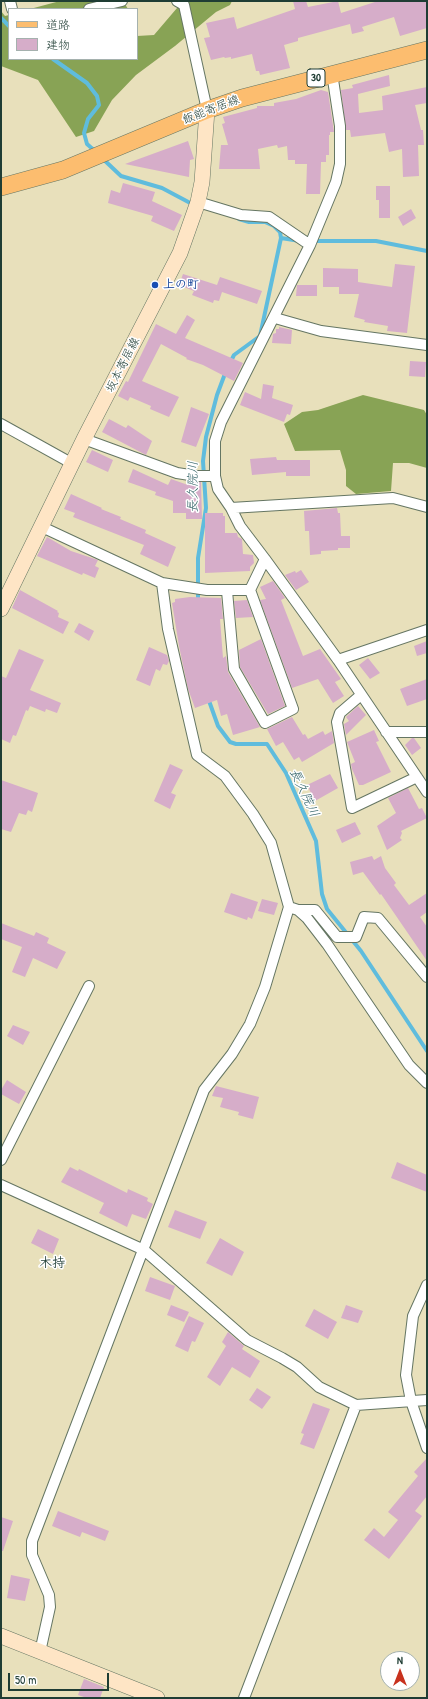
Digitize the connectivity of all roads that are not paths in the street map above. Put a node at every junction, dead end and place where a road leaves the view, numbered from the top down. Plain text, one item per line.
1 (122, 1) edge
2 (177, 1) edge
3 (93, 8) edge
4 (427, 50) edge
5 (332, 74) junction
6 (207, 110) junction
7 (1, 187) edge
8 (198, 202) junction
9 (310, 245) junction
10 (275, 318) junction
11 (427, 345) edge
12 (1, 424) edge
13 (84, 439) junction
14 (73, 464) junction
15 (213, 476) junction
16 (427, 507) edge
17 (231, 508) junction
18 (42, 527) junction
19 (266, 559) junction
20 (162, 583) junction
21 (250, 590) junction
22 (226, 592) junction
23 (1, 609) edge
24 (427, 630) edge
25 (338, 660) junction
26 (362, 695) junction
27 (386, 732) junction
28 (427, 732) edge
29 (416, 777) junction
30 (427, 792) edge
31 (293, 909) junction
32 (427, 977) edge
33 (89, 986) dead end
34 (427, 1083) edge
35 (1, 1160) edge
36 (1, 1185) edge
37 (144, 1250) junction
38 (427, 1285) edge
39 (427, 1400) edge
40 (412, 1401) junction
41 (356, 1405) junction
42 (427, 1448) edge
43 (1, 1636) edge
44 (40, 1652) junction
45 (157, 1698) edge
46 (244, 1698) edge

1 - 3 street
2 - 6 street
4 - 5 main road, 飯能寄居線 / 30
5 - 6 main road, 飯能寄居線 / 30
5 - 9 street
6 - 7 main road, 飯能寄居線 / 30
6 - 8 main road, 坂本寄居線
8 - 9 street
8 - 13 main road, 坂本寄居線
9 - 10 street
10 - 11 street
10 - 15 street
12 - 14 street
13 - 14 main road, 坂本寄居線
13 - 15 street
14 - 18 main road, 坂本寄居線
15 - 17 street
16 - 17 street
17 - 19 street
18 - 20 street
18 - 23 main road, 坂本寄居線
19 - 21 street
19 - 25 street
20 - 22 street
20 - 31 street
21 - 22 street
21 - 22 street
24 - 25 street
25 - 26 street
26 - 27 street
26 - 29 street
27 - 28 street
27 - 29 street
29 - 30 street
31 - 32 street
31 - 34 street
31 - 37 street
33 - 35 street
36 - 37 street
37 - 41 street
37 - 44 street
38 - 40 street
39 - 40 street
40 - 41 street
40 - 42 street
41 - 46 street
43 - 44 main road
44 - 45 main road

